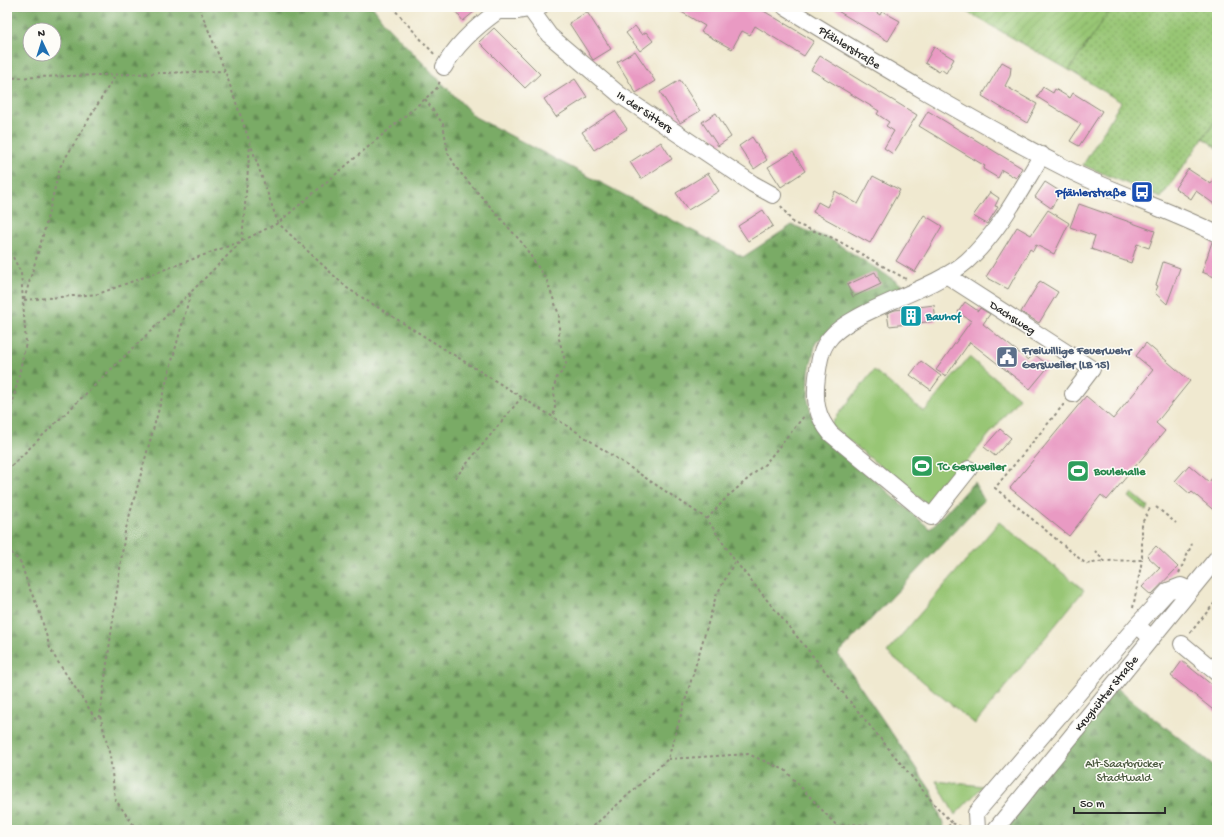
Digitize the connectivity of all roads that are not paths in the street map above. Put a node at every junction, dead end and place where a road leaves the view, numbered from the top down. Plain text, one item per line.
1 (785, 7) edge
2 (536, 8) edge
3 (496, 9) edge
4 (444, 67) road end
5 (1042, 155) junction
6 (773, 195) road end
7 (1217, 234) edge
8 (946, 275) junction
9 (1073, 394) road end
10 (969, 469) dead end
11 (1217, 558) edge
12 (1190, 590) junction
13 (1137, 625) junction
14 (1151, 638) junction
15 (1182, 644) road end
16 (1217, 673) edge
17 (976, 828) edge
18 (995, 830) edge

1 - 5 street, Pfählerstraße
2 - 3 street, In der Sitters
2 - 6 street, In der Sitters
3 - 4 street
5 - 7 street, Pfählerstraße
5 - 8 street
8 - 9 street, Dachsweg
8 - 10 street
11 - 12 street, Krughütter Straße
12 - 13 street
12 - 14 street, Krughütter Straße
13 - 14 street
13 - 17 street
14 - 18 street, Krughütter Straße
15 - 16 street

